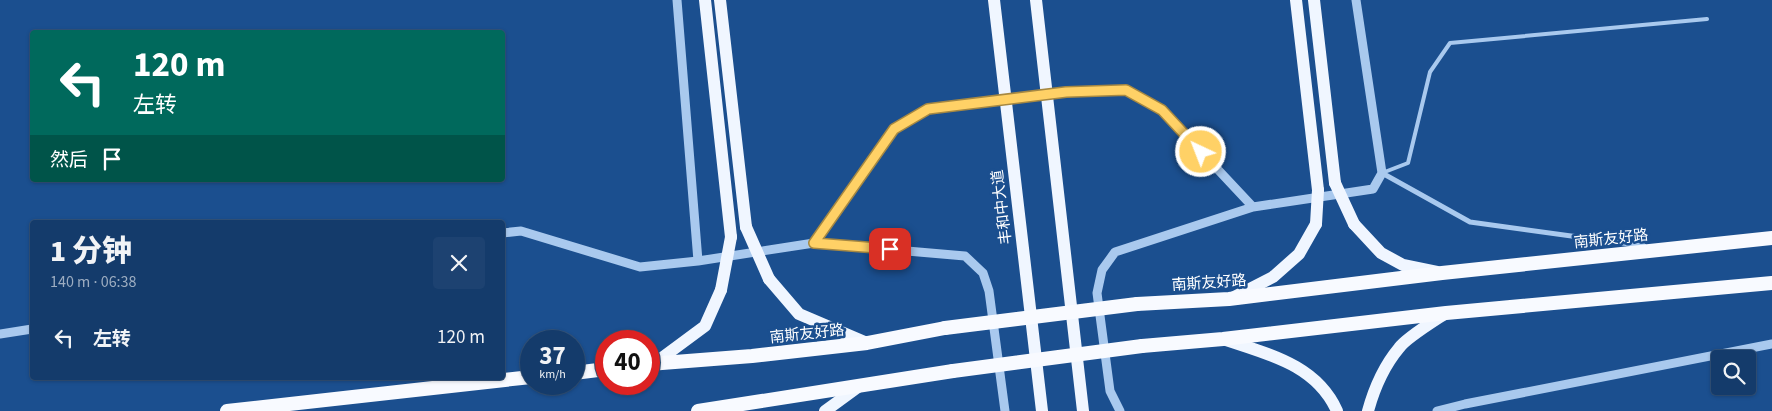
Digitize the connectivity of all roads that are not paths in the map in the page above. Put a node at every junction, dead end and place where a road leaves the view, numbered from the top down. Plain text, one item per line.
1 (677, 0) edge
2 (705, 0) edge
3 (720, 0) edge
4 (994, 0) edge
5 (1036, 0) edge
6 (1296, 0) edge
7 (1314, 0) edge
8 (1356, 0) edge
9 (1707, 19) dead end
10 (1382, 173) junction
11 (1253, 207) junction
12 (505, 233) edge
13 (1772, 238) edge
14 (814, 243) junction
15 (1669, 249) junction
16 (698, 261) junction
17 (1442, 273) junction
18 (1772, 283) edge
19 (1229, 299) junction
20 (1446, 313) junction
21 (30, 328) edge
22 (0, 334) edge
23 (1223, 340) junction
24 (867, 343) junction
25 (1772, 344) edge
26 (660, 357) edge
27 (660, 362) edge
28 (520, 378) edge
29 (504, 380) edge
30 (505, 380) edge
31 (858, 387) junction
32 (1337, 409) edge
33 (226, 411) edge
34 (698, 411) edge
35 (825, 411) edge
36 (1005, 411) edge
37 (1042, 411) edge
38 (1083, 411) edge
39 (1120, 411) edge
40 (1368, 411) edge
41 (1437, 411) edge

1 - 16 street
2 - 26 main road, bridge
3 - 24 main road, bridge
4 - 37 main road, 丰和中大道
5 - 38 main road
6 - 19 main road, bridge
7 - 17 main road, bridge
8 - 10 street
9 - 10 lane
10 - 11 street
10 - 15 street
11 - 14 street, bridge
11 - 39 street
12 - 16 street
13 - 15 highway, 南斯友好路
14 - 16 street
14 - 36 street
15 - 17 highway, 南斯友好路
17 - 19 highway, 南斯友好路
18 - 20 highway
19 - 24 highway, 南斯友好路, bridge
20 - 23 highway
20 - 40 main road
21 - 22 street
23 - 31 highway, bridge
23 - 32 main road
24 - 27 highway, 南斯友好路
25 - 41 street
28 - 30 highway
29 - 33 highway
31 - 34 highway
31 - 35 main road

